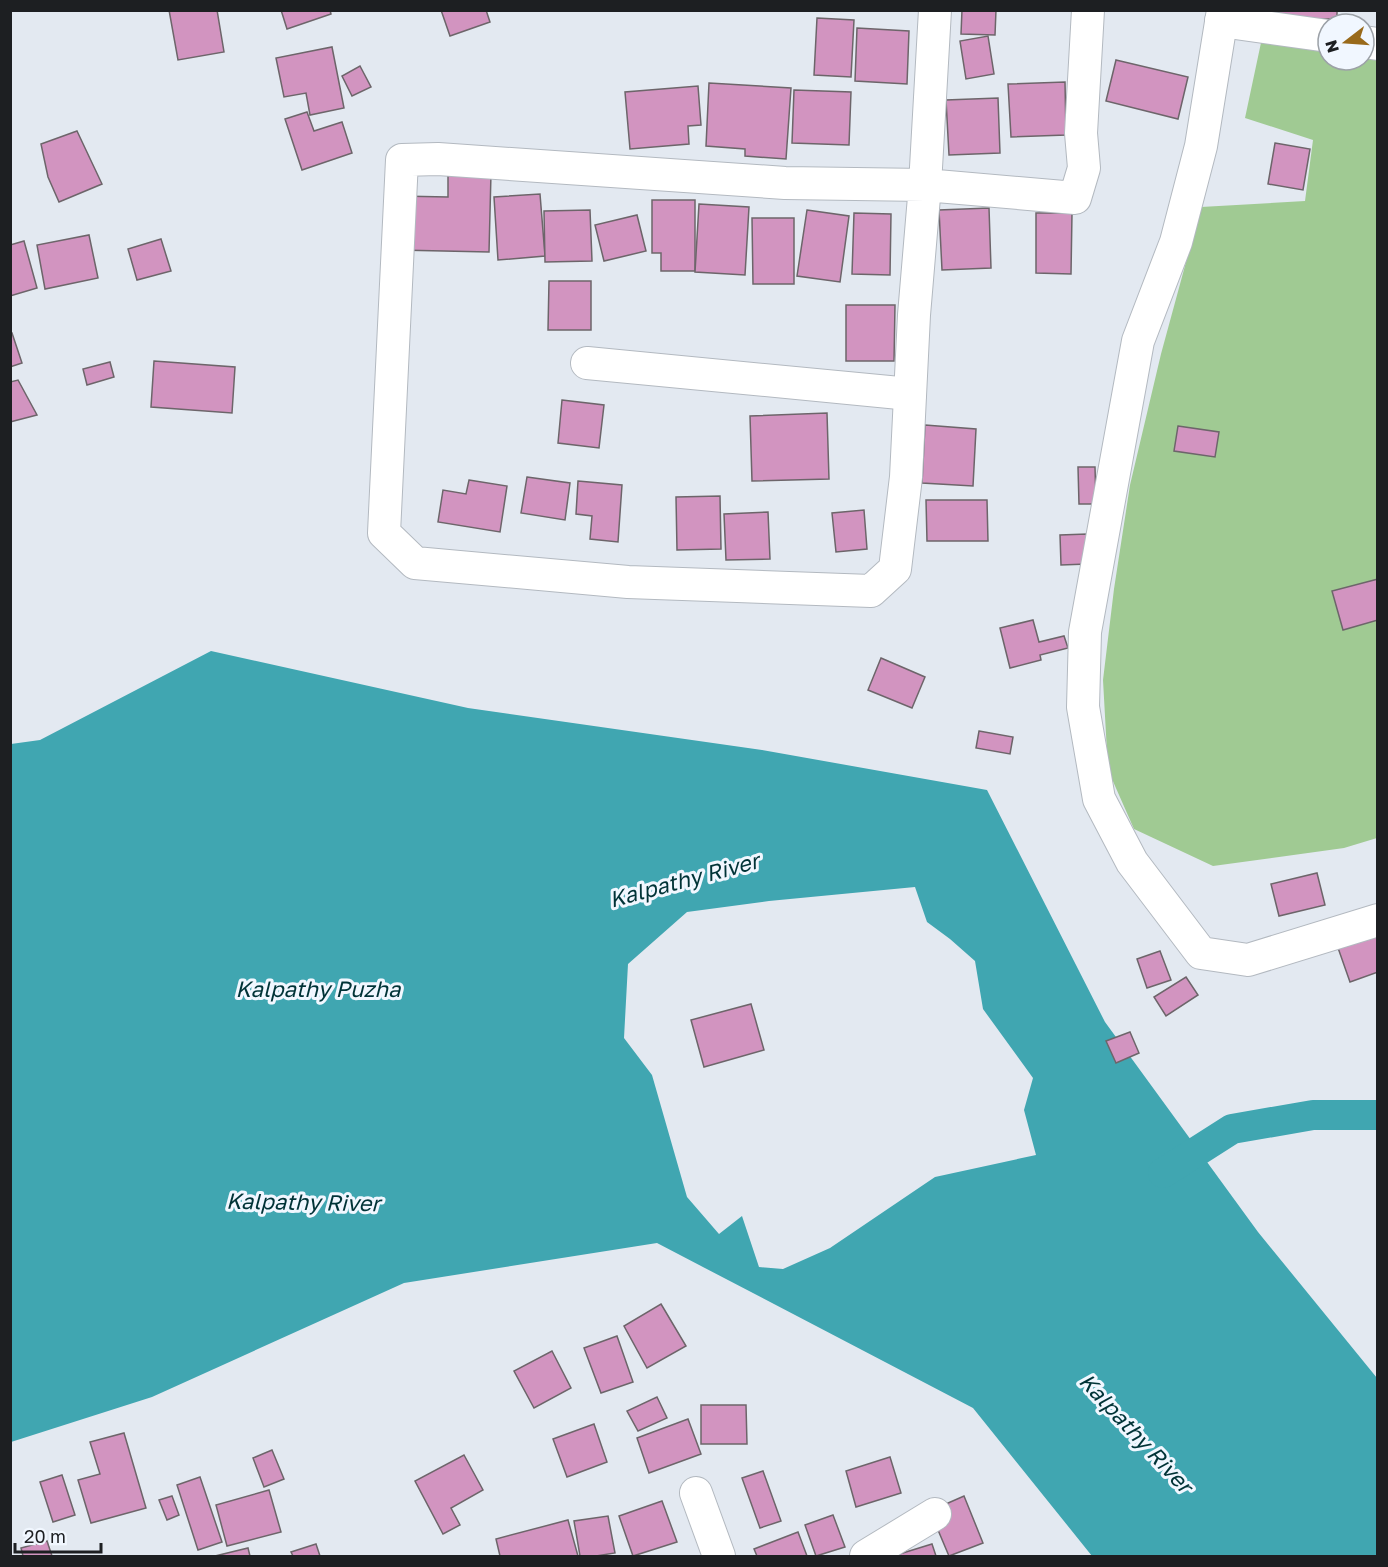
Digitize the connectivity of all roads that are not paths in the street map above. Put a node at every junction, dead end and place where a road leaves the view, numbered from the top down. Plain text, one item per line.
1 (935, 10) edge
2 (1088, 10) edge
3 (1222, 16) edge
4 (1316, 34) edge
5 (925, 185) junction
6 (587, 363) dead end
7 (910, 394) junction
8 (1377, 920) edge
9 (696, 1493) dead end
10 (935, 1514) dead end
11 (719, 1557) edge
12 (866, 1557) edge

1 - 5 street
2 - 5 street
3 - 4 street
3 - 8 street
5 - 7 street
5 - 7 street
6 - 7 street
9 - 11 street
10 - 12 street

